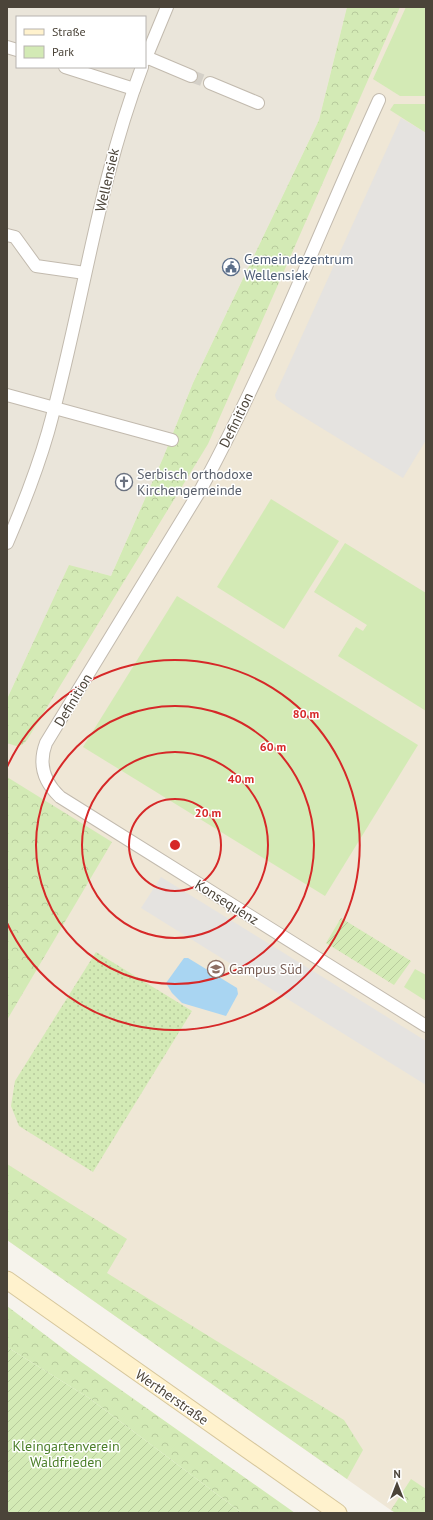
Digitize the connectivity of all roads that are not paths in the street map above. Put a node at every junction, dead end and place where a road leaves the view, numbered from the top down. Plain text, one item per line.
1 (167, 7) edge
2 (146, 57) edge
3 (146, 63) edge
4 (68, 68) edge
5 (142, 68) edge
6 (191, 76) tunnel mouth
7 (210, 84) tunnel mouth
8 (134, 89) junction
9 (378, 100) dead end
10 (258, 103) dead end
11 (7, 235) edge
12 (85, 273) junction
13 (7, 396) edge
14 (54, 409) junction
15 (172, 440) dead end
16 (7, 542) edge
17 (42, 766) joint
18 (426, 1026) edge
19 (7, 1280) edge
20 (338, 1513) edge

1 - 2 street, Wellensiek
3 - 6 street
4 - 8 street
5 - 8 street, Wellensiek
7 - 10 street
8 - 12 street, Wellensiek
9 - 17 street, Definition
11 - 12 street
12 - 14 street, Wellensiek
13 - 14 street
14 - 15 street
14 - 16 street, Wellensiek
17 - 18 street, Konsequenz
19 - 20 main road, Wertherstraße

